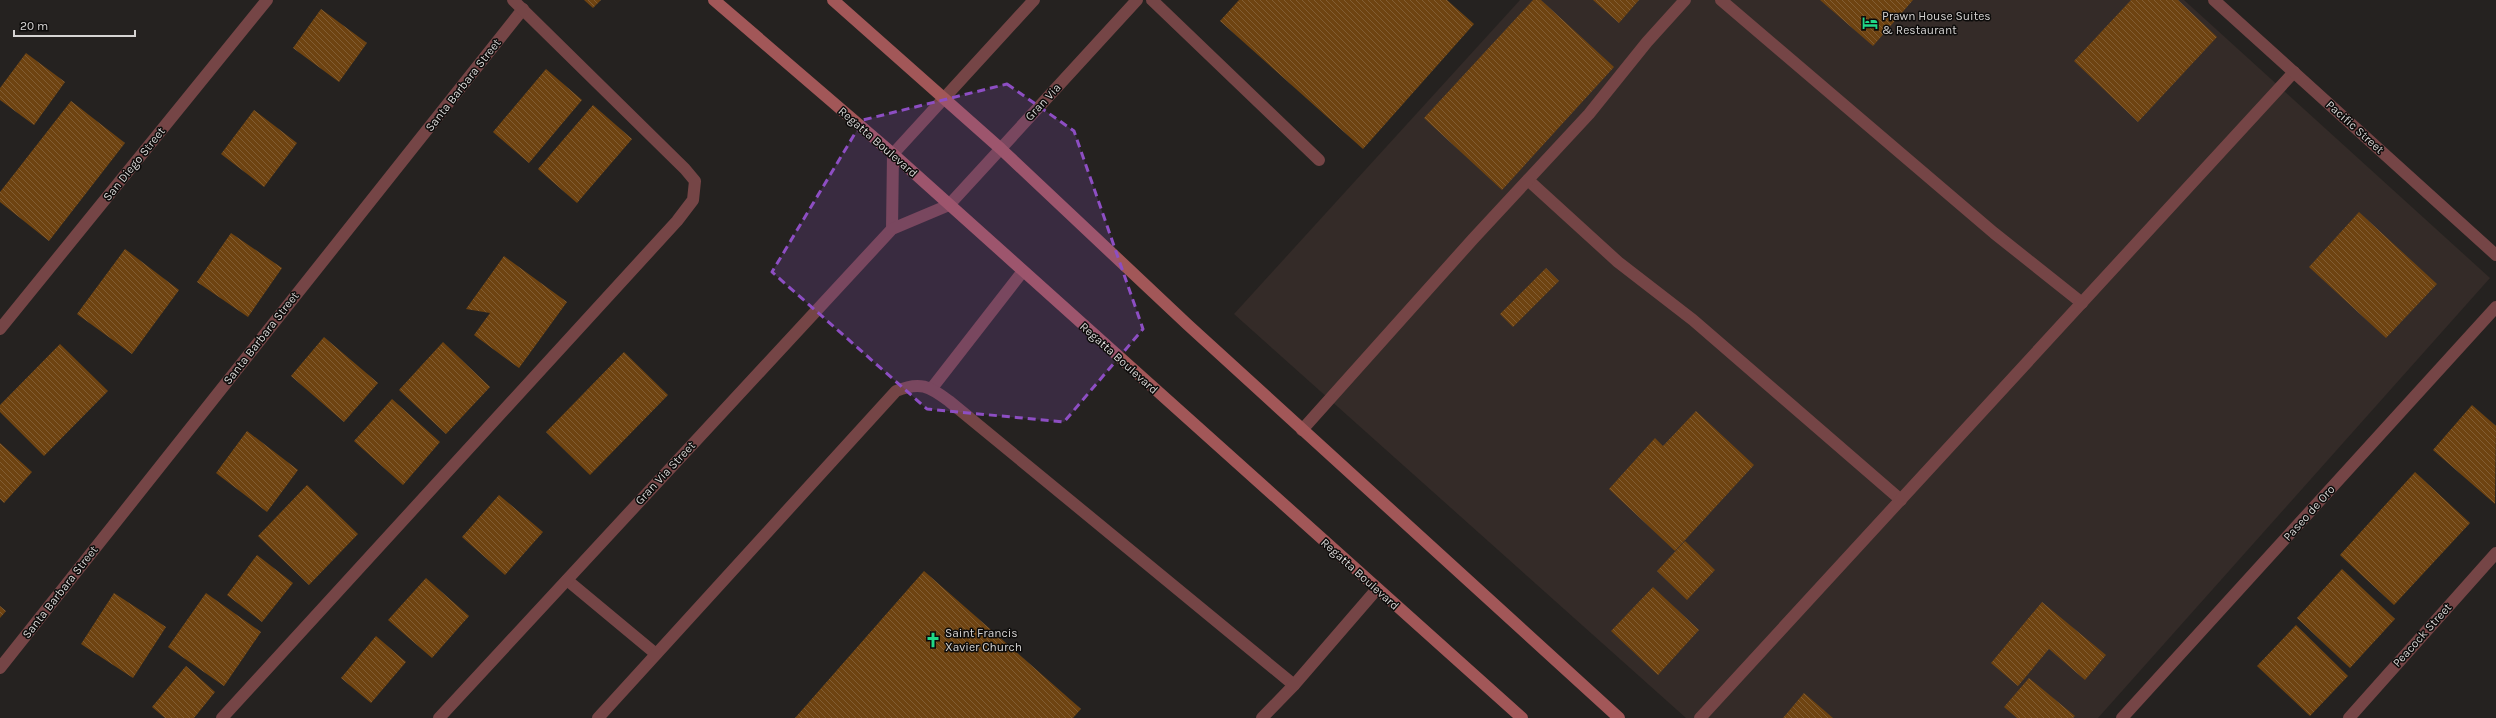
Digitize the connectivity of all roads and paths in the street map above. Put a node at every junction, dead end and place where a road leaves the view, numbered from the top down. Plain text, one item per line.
1 (267, 0) edge
2 (513, 0) edge
3 (714, 0) edge
4 (833, 0) edge
5 (1034, 0) edge
6 (1137, 0) edge
7 (1152, 0) edge
8 (1685, 0) edge
9 (1721, 0) edge
10 (2214, 0) edge
11 (523, 9) junction
12 (2294, 72) junction
13 (944, 98) junction
14 (1001, 149) junction
15 (893, 154) junction
16 (1319, 160) dead end
17 (1528, 180) junction
18 (949, 205) junction
19 (892, 229) junction
20 (2496, 254) edge
21 (1023, 271) junction
22 (2082, 303) junction
23 (2496, 307) edge
24 (0, 329) edge
25 (932, 388) junction
26 (1302, 430) junction
27 (1901, 500) junction
28 (2496, 553) edge
29 (566, 580) junction
30 (1377, 590) junction
31 (656, 654) junction
32 (0, 668) edge
33 (1294, 685) junction
34 (222, 718) edge
35 (439, 718) edge
36 (598, 718) edge
37 (1262, 718) edge
38 (1522, 718) edge
39 (1619, 718) edge
40 (1700, 718) edge
41 (2122, 718) edge
42 (2348, 718) edge

1 - 24 street, San Diego Street
2 - 11 street
3 - 15 street, Regatta Boulevard
4 - 13 street
5 - 13 street
6 - 14 street, Gran Via
7 - 16 street
8 - 17 street
9 - 22 street
10 - 12 street, Pacific Street
11 - 32 street, Santa Barbara Street
11 - 34 street
12 - 20 street, Pacific Street
12 - 22 street
13 - 14 street
13 - 15 street
14 - 18 street, Gran Via
14 - 26 street
15 - 18 street, Regatta Boulevard
15 - 19 street
17 - 26 street
17 - 27 street
18 - 19 street, Gran Via Street
18 - 21 street, Regatta Boulevard
19 - 29 street, Gran Via Street
21 - 25 street
21 - 30 street, Regatta Boulevard
22 - 27 street
23 - 41 street, Paseo de Oro
25 - 31 street
25 - 33 street
26 - 39 street
27 - 40 street
28 - 42 street, Peacock Street
29 - 31 street
29 - 35 street, Gran Via Street
30 - 33 street
30 - 38 street, Regatta Boulevard
31 - 36 street
33 - 37 street

